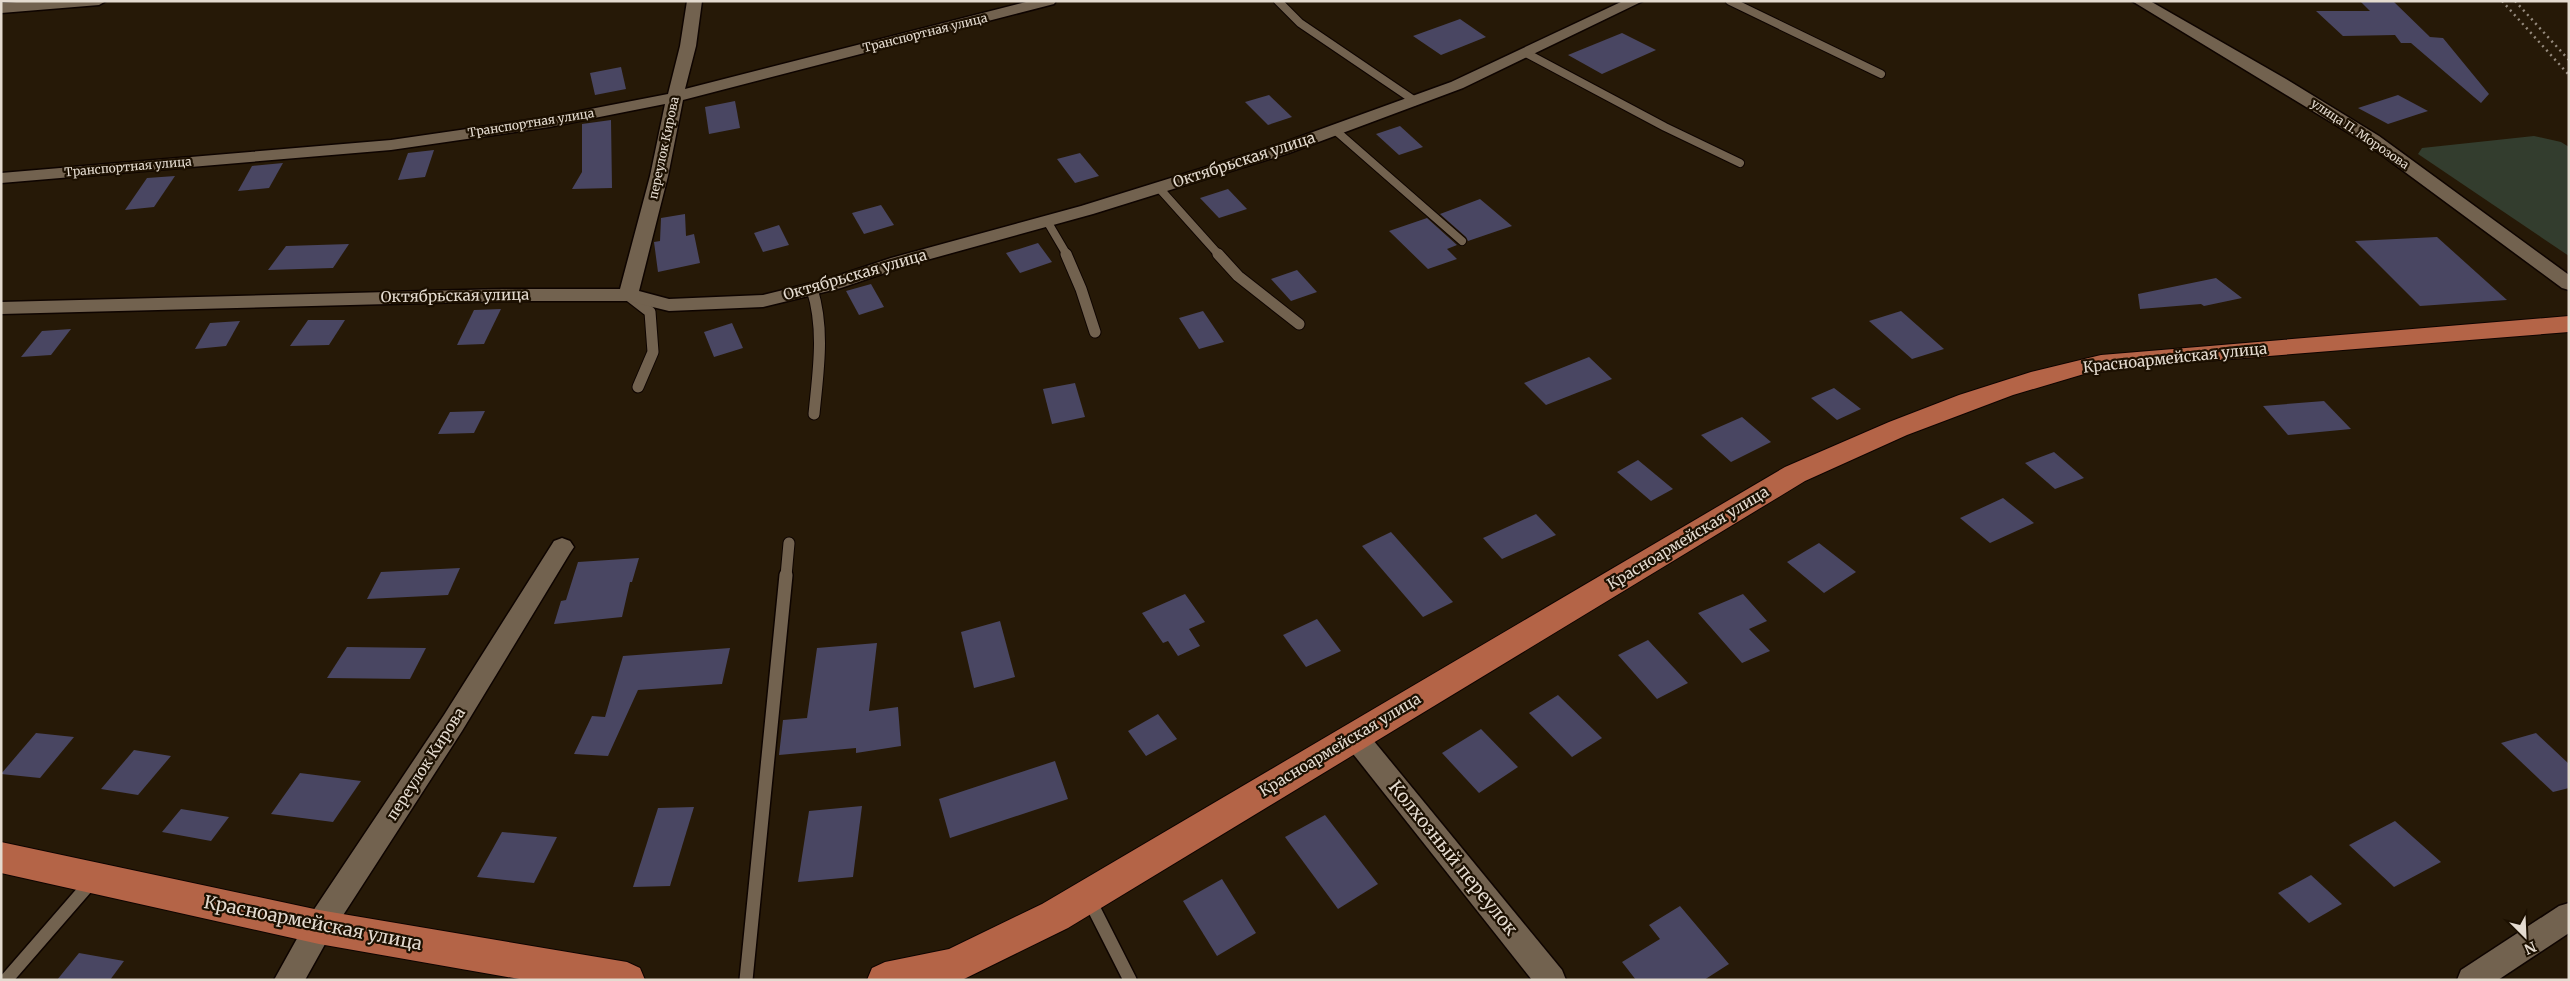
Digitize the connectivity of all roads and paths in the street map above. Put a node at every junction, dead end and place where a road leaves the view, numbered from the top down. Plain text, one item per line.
1 (99, 1) edge
2 (695, 1) edge
3 (1049, 1) edge
4 (1278, 1) edge
5 (1636, 1) edge
6 (1730, 1) edge
7 (2139, 1) edge
8 (1, 8) edge
9 (1526, 52) junction
10 (1882, 74) dead end
11 (675, 97) junction
12 (1414, 101) junction
13 (1335, 130) junction
14 (1740, 163) dead end
15 (1, 178) edge
16 (1158, 188) junction
17 (1046, 221) junction
18 (1462, 241) dead end
19 (2569, 284) edge
20 (812, 289) junction
21 (628, 295) junction
22 (1, 308) edge
23 (1299, 324) dead end
24 (2569, 324) edge
25 (1095, 332) dead end
26 (638, 387) dead end
27 (814, 414) dead end
28 (788, 543) dead end
29 (562, 547) dead end
30 (1355, 737) junction
31 (1, 857) edge
32 (95, 877) junction
33 (1087, 896) junction
34 (2569, 916) edge
35 (319, 927) junction
36 (6, 980) edge
37 (290, 980) edge
38 (627, 980) edge
39 (746, 980) edge
40 (885, 980) edge
41 (1130, 980) edge
42 (1551, 980) edge
43 (2472, 980) edge

1 - 8 street
2 - 11 street, переулок Кирова
3 - 11 street, Транспортная улица
4 - 12 lane
5 - 9 street, Октябрьская улица
6 - 10 lane
7 - 19 street, улица П. Морозова
9 - 12 street, Октябрьская улица
9 - 14 lane
11 - 15 street, Транспортная улица
11 - 21 street, переулок Кирова
12 - 13 street, Октябрьская улица
13 - 16 street, Октябрьская улица
13 - 18 lane
16 - 17 street, Октябрьская улица
16 - 23 lane
17 - 20 street, Октябрьская улица
17 - 25 lane
20 - 21 street, Октябрьская улица
20 - 27 lane
21 - 22 street, Октябрьская улица
21 - 26 lane
24 - 30 main road, Красноармейская улица
28 - 39 lane
29 - 35 street, переулок Кирова
30 - 33 main road, Красноармейская улица
30 - 42 street, Колхозный переулок
31 - 32 main road, Красноармейская улица
32 - 35 main road, Красноармейская улица
32 - 36 lane
33 - 40 main road, Красноармейская улица
33 - 41 lane
34 - 43 street
35 - 37 street, переулок Кирова
35 - 38 main road, Красноармейская улица

